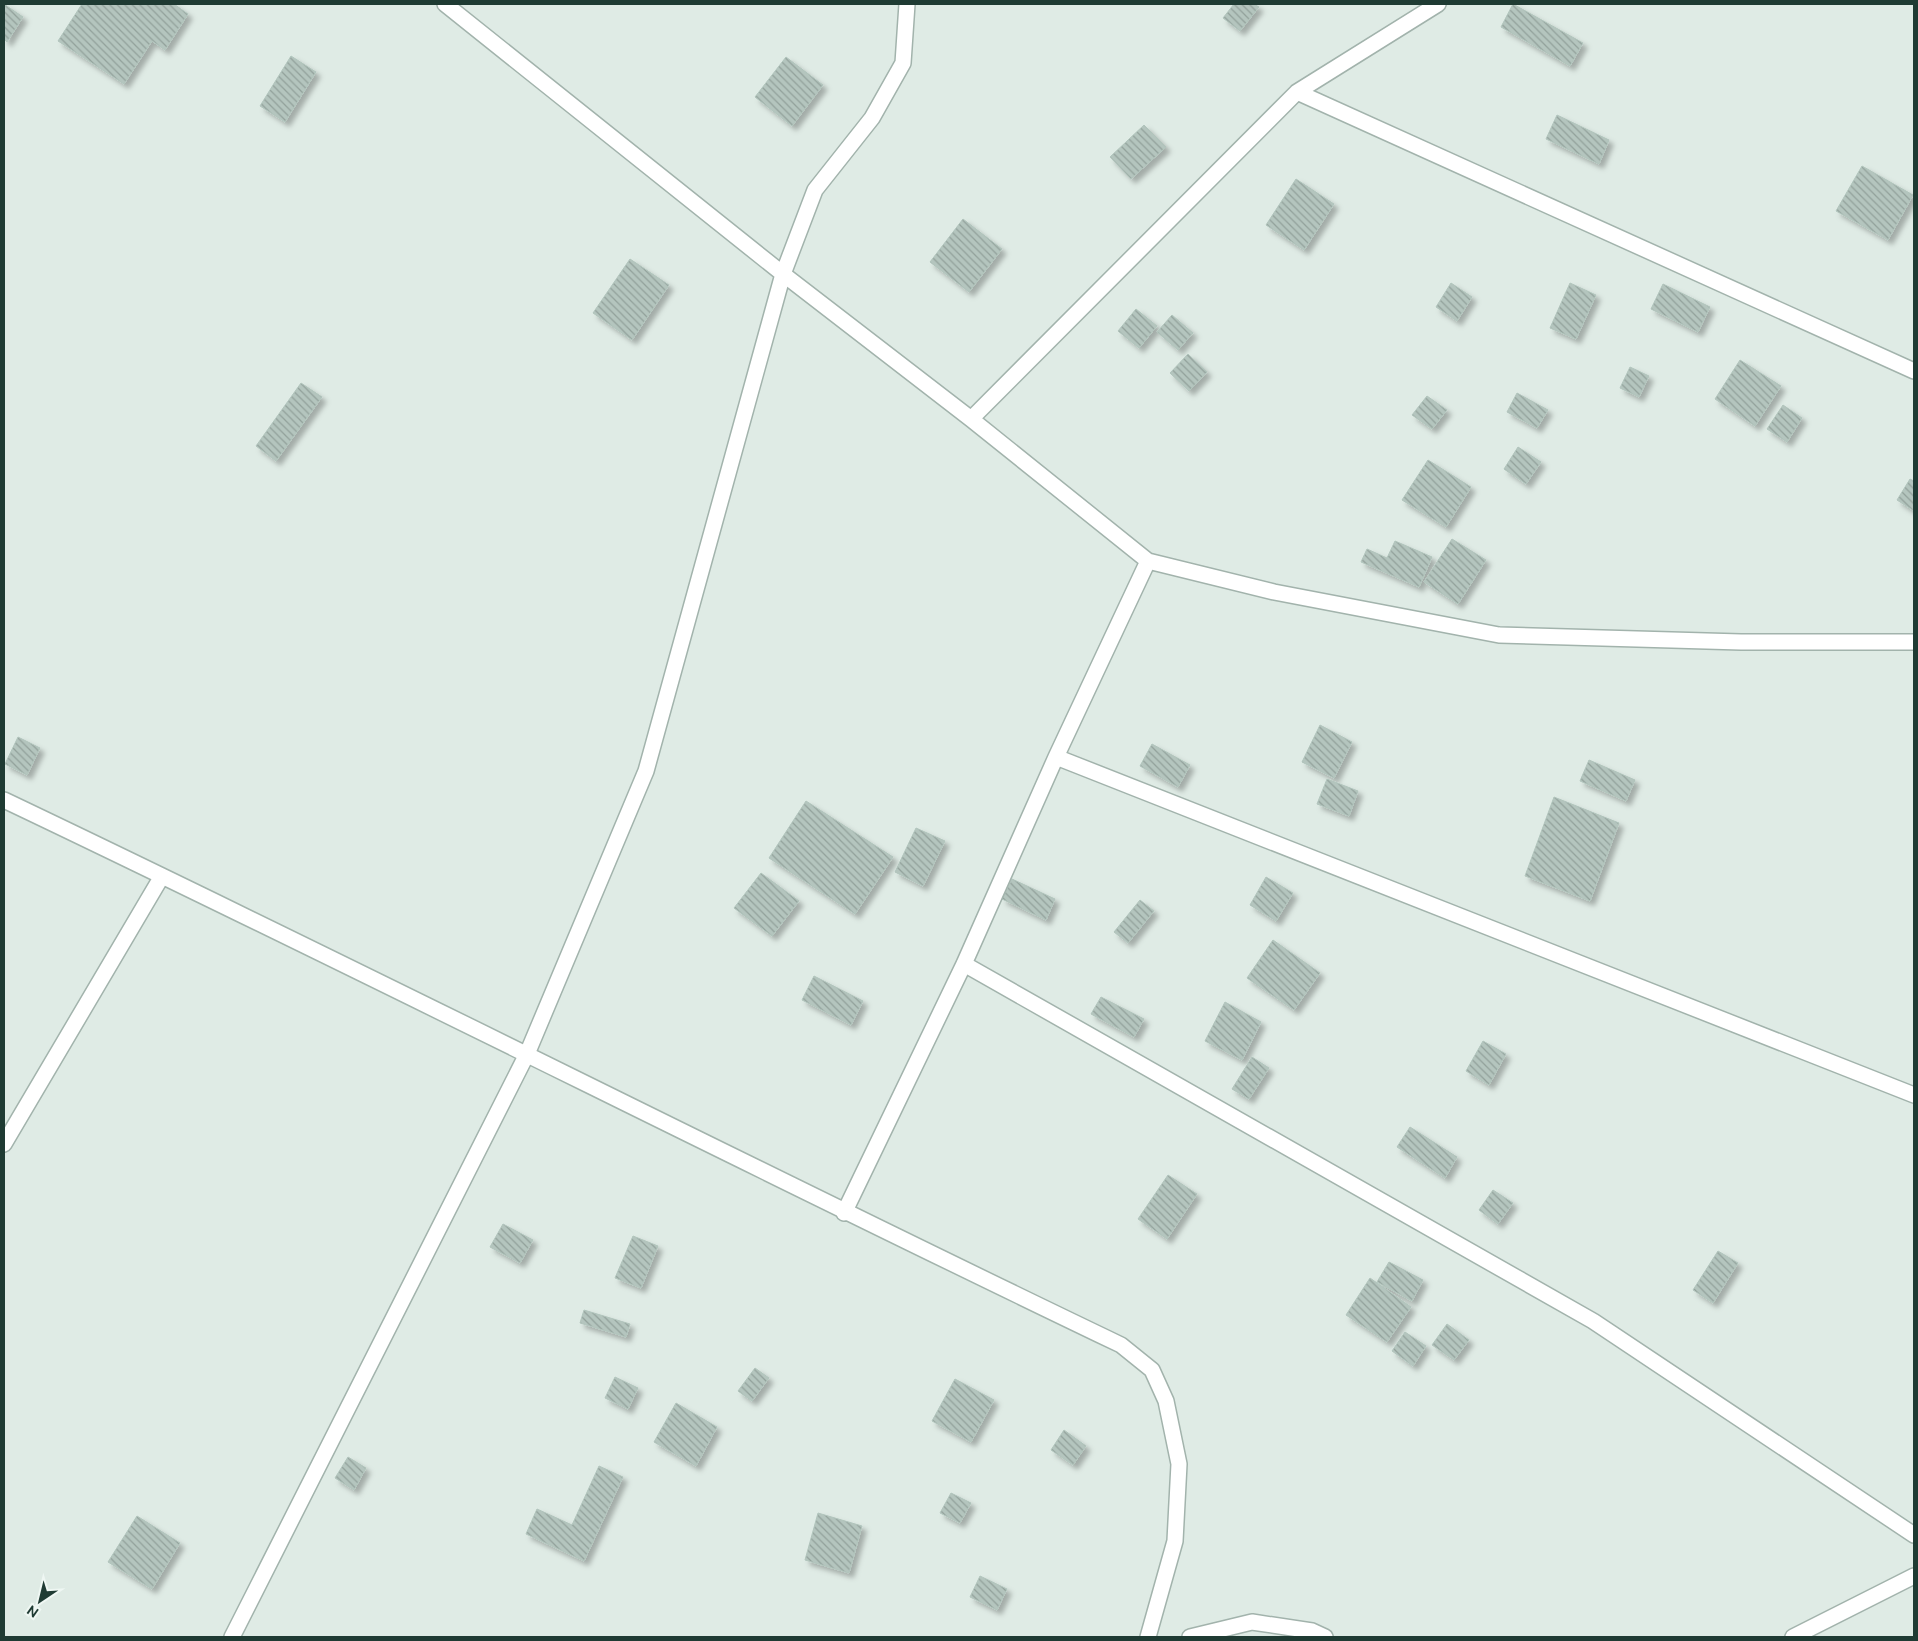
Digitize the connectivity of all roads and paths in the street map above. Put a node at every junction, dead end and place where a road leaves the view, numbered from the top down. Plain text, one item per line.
1 (446, 4) edge
2 (907, 4) edge
3 (1438, 4) edge
4 (1297, 92) junction
5 (783, 274) junction
6 (1914, 371) edge
7 (971, 419) junction
8 (1148, 561) junction
9 (1914, 642) edge
10 (1056, 757) junction
11 (4, 800) edge
12 (162, 876) junction
13 (964, 964) junction
14 (526, 1054) junction
15 (1914, 1095) edge
16 (4, 1144) edge
17 (844, 1213) junction
18 (1914, 1535) edge
19 (1914, 1576) edge
20 (232, 1637) edge
21 (1148, 1637) edge
22 (1190, 1637) edge
23 (1325, 1637) edge
24 (1793, 1637) edge

1 - 5 street
2 - 5 street
3 - 4 street
4 - 6 street
4 - 7 street
5 - 7 street
5 - 14 street
7 - 8 street
8 - 9 street
8 - 10 street
10 - 13 street
10 - 15 street
11 - 12 street
12 - 14 street
12 - 16 street
13 - 17 street
13 - 18 street
14 - 17 street
14 - 20 street
17 - 21 street
19 - 24 street
22 - 23 street

